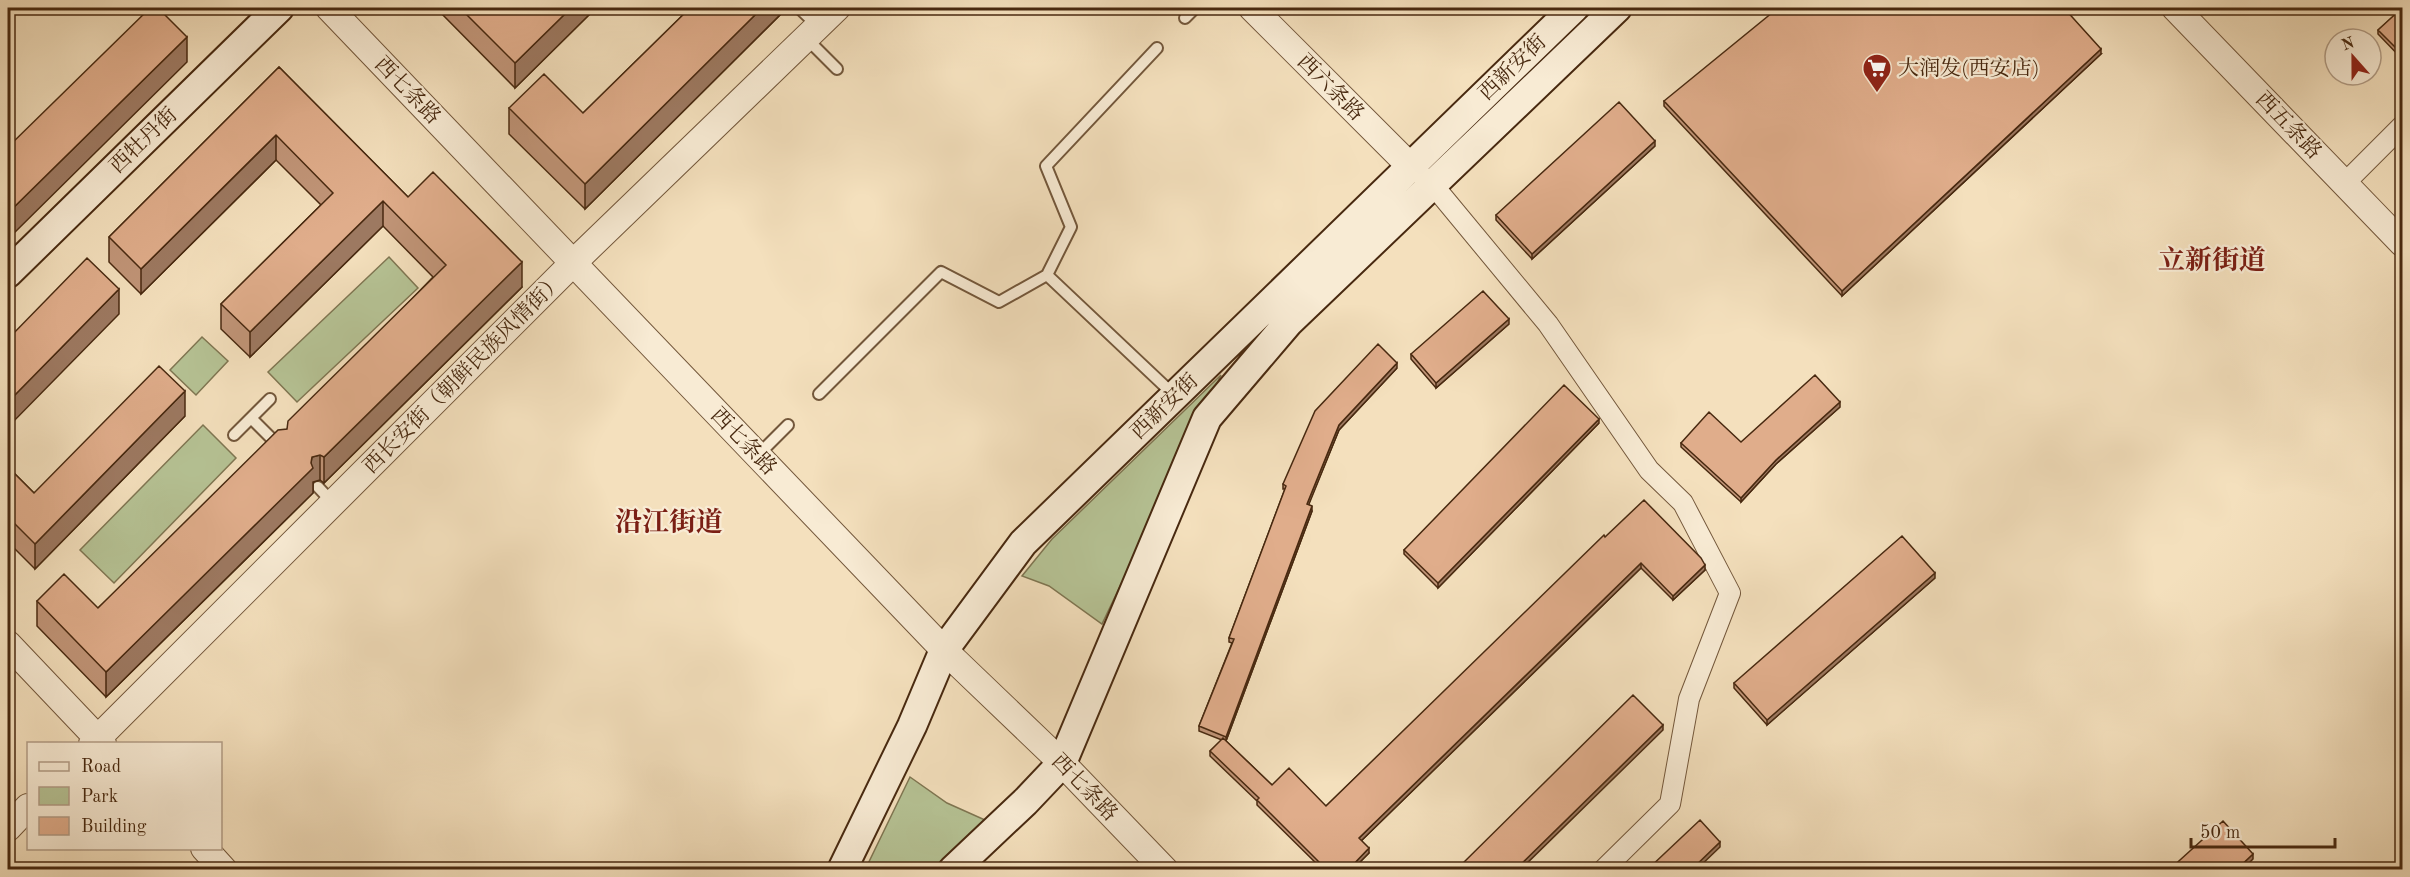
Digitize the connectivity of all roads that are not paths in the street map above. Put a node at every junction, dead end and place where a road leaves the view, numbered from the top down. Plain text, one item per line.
1 (279, 8) edge
2 (329, 8) edge
3 (798, 8) edge
4 (837, 8) edge
5 (1195, 8) edge
6 (1252, 8) edge
7 (1574, 8) edge
8 (1617, 8) edge
9 (2175, 8) edge
10 (1185, 18) dead end
11 (812, 32) junction
12 (1157, 48) dead end
13 (837, 69) dead end
14 (2403, 126) edge
15 (1410, 167) junction
16 (2345, 183) junction
17 (1433, 185) junction
18 (2403, 243) edge
19 (573, 263) junction
20 (8, 273) edge
21 (1047, 274) junction
22 (819, 394) dead end
23 (1176, 396) junction
24 (270, 399) dead end
25 (250, 418) junction
26 (788, 425) dead end
27 (234, 435) dead end
28 (281, 449) edge
29 (758, 455) junction
30 (8, 644) edge
31 (944, 650) junction
32 (98, 742) edge
33 (1062, 763) junction
34 (27, 808) edge
35 (8, 828) edge
36 (205, 850) edge
37 (224, 870) edge
38 (842, 870) edge
39 (953, 870) edge
40 (1165, 870) edge
41 (1603, 870) edge

1 - 20 main road, 西牡丹街
2 - 19 street, 西七条路
3 - 11 lane
4 - 11 street, 西长安街（朝鲜民族风情街）
5 - 10 lane
6 - 15 street, 西六条路
7 - 15 main road, 西新安街
8 - 17 main road, 西新安街
9 - 16 street, 西五条路
11 - 13 lane
11 - 19 street, 西长安街（朝鲜民族风情街）
12 - 21 lane
14 - 16 street
15 - 17 street
15 - 23 main road, 西新安街
16 - 18 street, 西五条路
17 - 33 main road, 西新安街
17 - 41 street
19 - 29 street, 西七条路
19 - 32 street, 西长安街（朝鲜民族风情街）
21 - 22 lane
21 - 23 lane
23 - 31 main road, 西新安街
24 - 25 lane
25 - 27 lane
25 - 28 lane
26 - 29 lane
29 - 31 street, 西七条路
30 - 32 street
31 - 33 street, 西七条路
31 - 38 main road, 西新安街
33 - 39 main road, 西新安街
33 - 40 street, 西七条路
34 - 35 street
36 - 37 street

